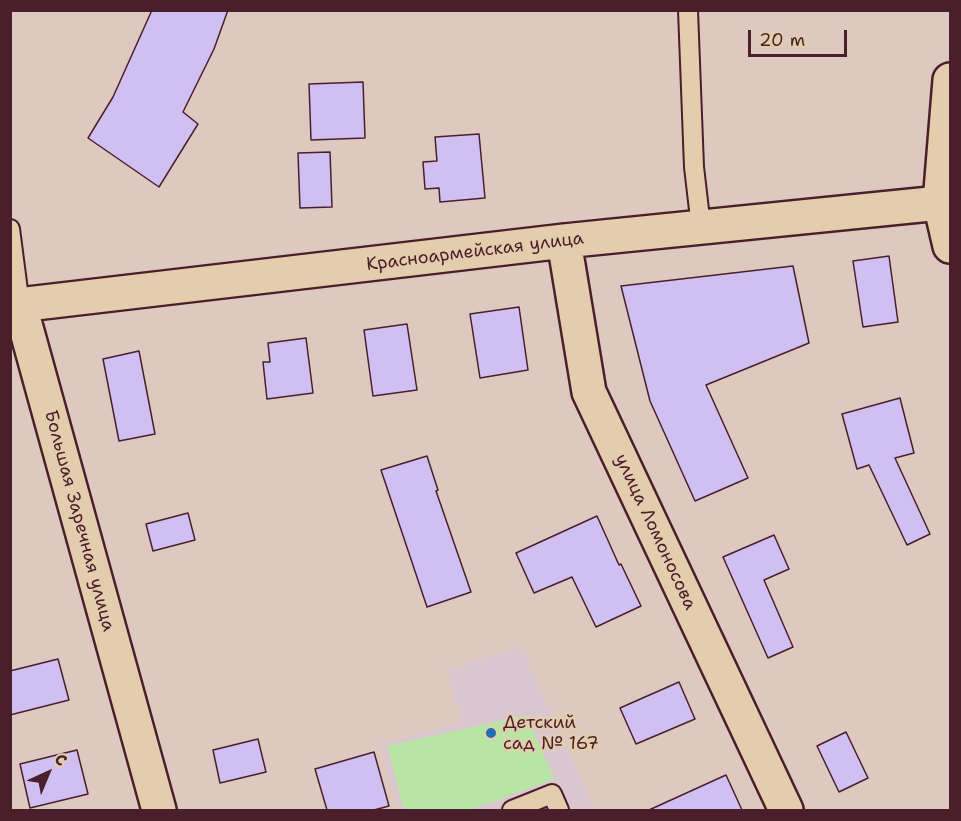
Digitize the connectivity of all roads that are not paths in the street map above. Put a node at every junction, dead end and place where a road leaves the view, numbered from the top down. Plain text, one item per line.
1 (688, 10) edge
2 (951, 80) edge
3 (940, 203) junction
4 (701, 227) junction
5 (10, 229) edge
6 (564, 241) junction
7 (951, 246) edge
8 (15, 306) edge
9 (159, 810) edge
10 (512, 810) edge
11 (559, 810) edge
12 (786, 810) edge

1 - 4 lane
2 - 3 street
3 - 4 street, Красноармейская улица
3 - 7 street
4 - 6 street, Красноармейская улица
5 - 8 lane, Большая Заречная улица
6 - 8 street, Красноармейская улица
6 - 12 street, улица Ломоносова
8 - 9 street, Большая Заречная улица
10 - 11 lane

